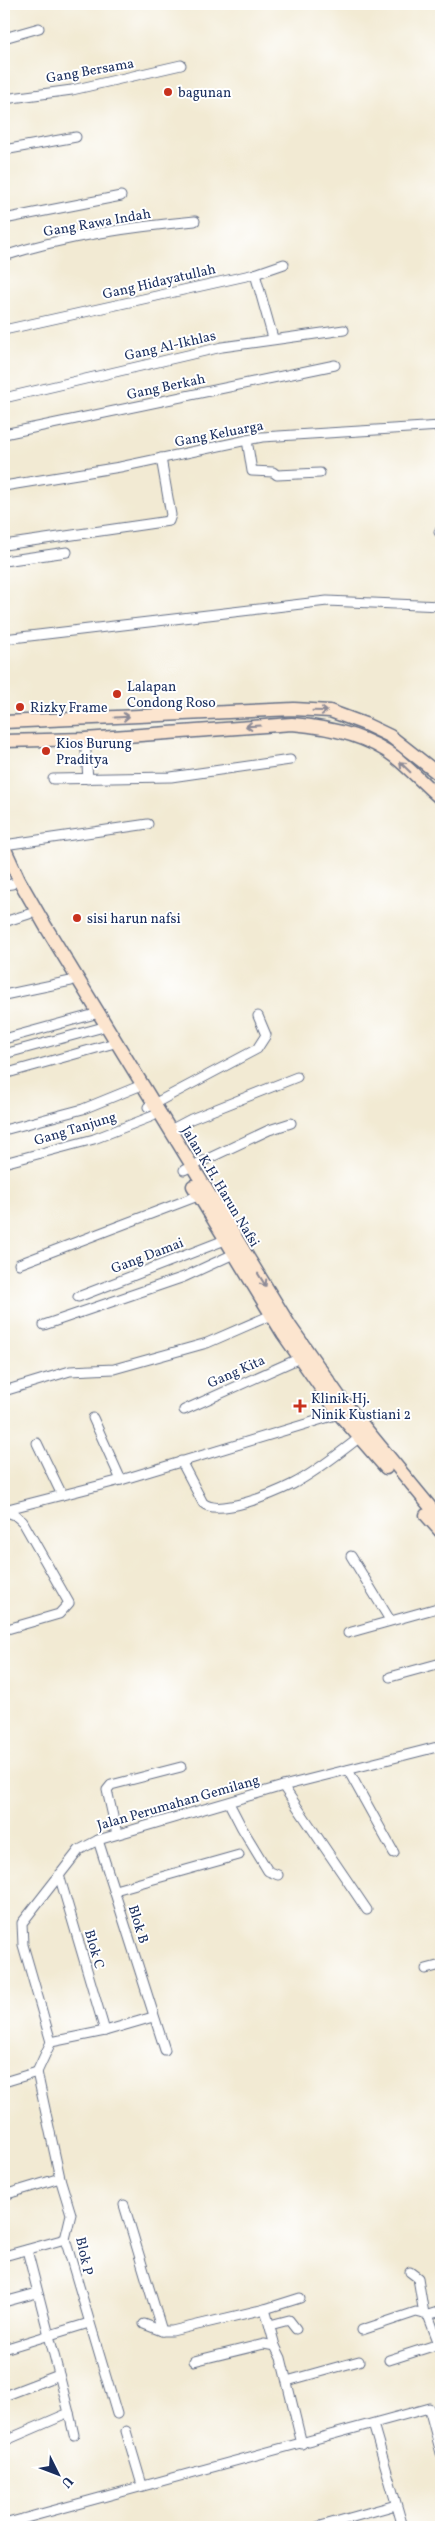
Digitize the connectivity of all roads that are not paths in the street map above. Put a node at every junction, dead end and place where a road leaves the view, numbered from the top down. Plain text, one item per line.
1 (39, 28) dead end
2 (4, 38) edge
3 (181, 65) dead end
4 (4, 98) edge
5 (76, 137) dead end
6 (4, 150) edge
7 (121, 196) dead end
8 (4, 219) edge
9 (196, 221) dead end
10 (4, 256) edge
11 (284, 264) dead end
12 (255, 274) junction
13 (4, 330) edge
14 (344, 330) dead end
15 (273, 338) junction
16 (335, 366) dead end
17 (4, 398) edge
18 (441, 426) edge
19 (4, 434) edge
20 (247, 440) junction
21 (161, 458) junction
22 (320, 473) dead end
23 (4, 486) edge
24 (4, 545) edge
25 (67, 552) dead end
26 (4, 562) edge
27 (441, 606) edge
28 (4, 639) edge
29 (4, 722) edge
30 (85, 739) junction
31 (4, 742) edge
32 (290, 760) dead end
33 (441, 776) edge
34 (53, 779) dead end
35 (88, 779) junction
36 (441, 799) edge
37 (148, 824) dead end
38 (4, 846) edge
39 (4, 868) edge
40 (8, 884) edge
41 (29, 914) junction
42 (4, 922) edge
43 (70, 981) junction
44 (4, 995) edge
45 (96, 1014) junction
46 (258, 1016) dead end
47 (100, 1028) junction
48 (4, 1039) edge
49 (111, 1044) junction
50 (4, 1054) edge
51 (4, 1074) edge
52 (296, 1077) dead end
53 (137, 1086) junction
54 (152, 1109) junction
55 (291, 1123) dead end
56 (4, 1130) edge
57 (170, 1130) junction
58 (4, 1163) edge
59 (187, 1168) junction
60 (203, 1194) junction
61 (225, 1240) junction
62 (238, 1252) junction
63 (19, 1264) dead end
64 (78, 1296) dead end
65 (276, 1313) junction
66 (44, 1325) dead end
67 (300, 1358) junction
68 (4, 1391) edge
69 (184, 1410) dead end
70 (339, 1414) junction
71 (92, 1418) dead end
72 (359, 1438) junction
73 (37, 1443) dead end
74 (377, 1452) junction
75 (181, 1461) junction
76 (121, 1480) junction
77 (62, 1495) junction
78 (4, 1511) edge
79 (441, 1520) edge
80 (441, 1532) edge
81 (352, 1556) dead end
82 (441, 1607) edge
83 (390, 1620) junction
84 (4, 1630) edge
85 (348, 1633) dead end
86 (441, 1663) edge
87 (390, 1677) dead end
88 (441, 1746) edge
89 (181, 1767) dead end
90 (348, 1770) junction
91 (283, 1786) junction
92 (223, 1805) junction
93 (116, 1834) junction
94 (98, 1840) junction
95 (394, 1853) dead end
96 (239, 1855) dead end
97 (59, 1875) junction
98 (278, 1875) dead end
99 (115, 1890) junction
100 (366, 1910) dead end
101 (441, 1964) edge
102 (426, 1969) dead end
103 (153, 2018) junction
104 (105, 2031) junction
105 (51, 2042) junction
106 (165, 2050) dead end
107 (37, 2072) junction
108 (4, 2083) edge
109 (60, 2178) junction
110 (4, 2195) edge
111 (124, 2205) dead end
112 (65, 2239) junction
113 (27, 2250) junction
114 (4, 2256) edge
115 (410, 2272) dead end
116 (37, 2293) junction
117 (300, 2298) dead end
118 (4, 2302) edge
119 (265, 2309) junction
120 (432, 2313) edge
121 (89, 2323) junction
122 (144, 2324) dead end
123 (270, 2325) junction
124 (296, 2329) dead end
125 (362, 2330) dead end
126 (162, 2331) junction
127 (49, 2336) junction
128 (275, 2346) junction
129 (440, 2347) edge
130 (4, 2349) edge
131 (389, 2360) dead end
132 (194, 2362) dead end
133 (359, 2362) dead end
134 (59, 2375) junction
135 (287, 2381) junction
136 (4, 2396) edge
137 (69, 2413) junction
138 (117, 2414) dead end
139 (373, 2424) junction
140 (126, 2432) dead end
141 (74, 2435) dead end
142 (4, 2441) edge
143 (302, 2444) junction
144 (441, 2453) edge
145 (142, 2485) junction
146 (396, 2505) junction
147 (4, 2524) edge
148 (318, 2527) edge
149 (403, 2527) edge

1 - 2 street
3 - 4 street, Gang Bersama
5 - 6 street
7 - 8 street
9 - 10 street, Gang Rawa Indah
11 - 12 street, Gang Hidayatullah
12 - 13 street, Gang Hidayatullah
12 - 15 street
14 - 15 street, Gang Al-Ikhlas
15 - 17 street, Gang Al-Ikhlas
16 - 19 street, Gang Berkah
18 - 20 street, Gang Keluarga
20 - 21 street, Gang Keluarga
20 - 22 street
21 - 23 street, Gang Keluarga
21 - 24 street
25 - 26 street
27 - 28 street
29 -> 33 main road
30 - 31 main road
30 - 35 street
36 -> 30 main road
32 - 35 street
34 - 35 street
37 - 38 street
38 - 45 main road, Jalan K.H. Harun Nafsi
39 - 40 main road, Jalan K.H. Harun Nafsi
40 - 41 main road, Jalan K.H. Harun Nafsi
41 - 42 street
41 - 43 main road, Jalan K.H. Harun Nafsi
43 - 44 street
43 - 45 main road, Jalan K.H. Harun Nafsi
45 - 47 main road, Jalan K.H. Harun Nafsi
45 - 48 street
45 - 54 main road, Jalan K.H. Harun Nafsi
46 - 54 street, Gang Tanjung
47 - 49 main road, Jalan K.H. Harun Nafsi
47 - 50 street
49 - 51 street
49 - 53 main road, Jalan K.H. Harun Nafsi
52 - 57 street
53 - 54 main road, Jalan K.H. Harun Nafsi
53 - 56 street
54 - 57 main road, Jalan K.H. Harun Nafsi
54 - 58 street, Gang Tanjung
54 - 59 main road, Jalan K.H. Harun Nafsi
55 - 59 street
57 - 59 main road, Jalan K.H. Harun Nafsi
59 - 60 main road, Jalan K.H. Harun Nafsi
60 - 61 main road, Jalan K.H. Harun Nafsi
60 - 62 main road, Jalan K.H. Harun Nafsi
60 - 63 street
61 - 62 main road, Jalan K.H. Harun Nafsi
61 - 64 street, Gang Damai
62 - 65 main road, Jalan K.H. Harun Nafsi
62 - 66 street
65 - 67 main road, Jalan K.H. Harun Nafsi
65 - 68 street
65 - 74 main road, Jalan K.H. Harun Nafsi
67 - 69 street, Gang Kita
67 - 70 main road, Jalan K.H. Harun Nafsi
70 - 72 main road, Jalan K.H. Harun Nafsi
70 - 75 street
71 - 76 street
72 - 74 main road, Jalan K.H. Harun Nafsi
72 - 75 street
73 - 77 street
74 - 79 main road, Jalan K.H. Harun Nafsi
74 - 80 main road, Jalan K.H. Harun Nafsi
75 - 76 street
76 - 77 street
77 - 78 street
78 - 84 street
81 - 83 street
82 - 83 street
83 - 85 street
86 - 87 street
88 - 90 street, Jalan Perumahan Gemilang
89 - 93 street
90 - 91 street, Jalan Perumahan Gemilang
90 - 95 street
91 - 92 street, Jalan Perumahan Gemilang
91 - 100 street
92 - 93 street, Jalan Perumahan Gemilang
92 - 98 street
93 - 94 street, Jalan Perumahan Gemilang
94 - 97 street, Jalan Perumahan Gemilang
94 - 99 street, Blok B
96 - 99 street
97 - 104 street, Blok C
97 - 105 street, Jalan Perumahan Gemilang
99 - 103 street, Blok B
101 - 102 street
103 - 104 street
103 - 106 street, Blok B
104 - 105 street
105 - 107 street
107 - 108 street
107 - 109 street, Blok P
109 - 110 street
109 - 112 street, Blok P
111 - 126 street
112 - 113 street
112 - 121 street, Blok P
113 - 114 street
113 - 116 street
115 - 120 street
116 - 118 street
116 - 127 street
117 - 119 street
119 - 123 street
119 - 126 street
120 - 125 street
120 - 129 street
121 - 127 street
121 - 138 street, Blok P
122 - 126 street
123 - 124 street
123 - 128 street
127 - 130 street
127 - 134 street
128 - 132 street
128 - 135 street
129 - 131 street
133 - 135 street
134 - 136 street
134 - 137 street
135 - 143 street
137 - 141 street
137 - 142 street
139 - 143 street
139 - 144 street
139 - 146 street
140 - 145 street
143 - 145 street
145 - 147 street
146 - 148 street
146 - 149 street

